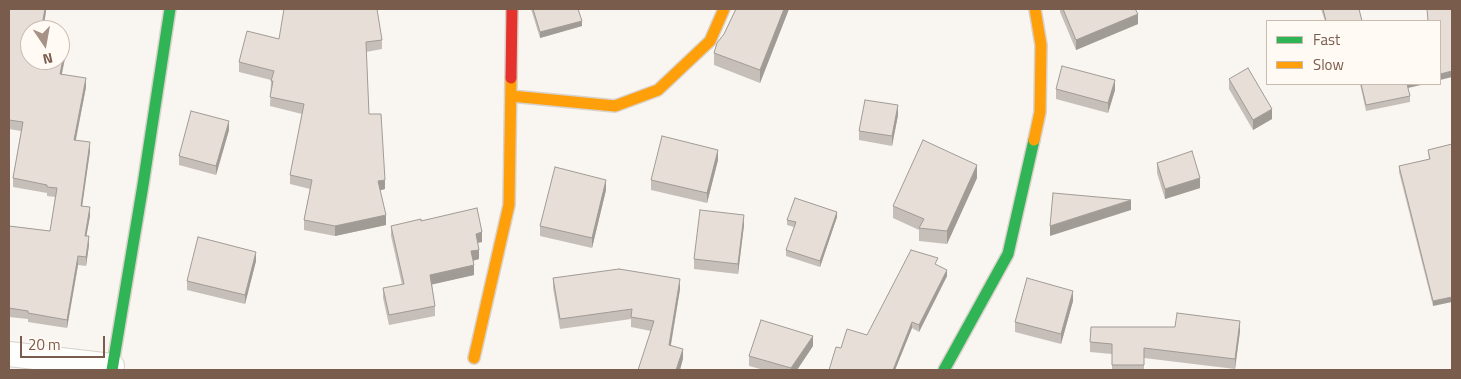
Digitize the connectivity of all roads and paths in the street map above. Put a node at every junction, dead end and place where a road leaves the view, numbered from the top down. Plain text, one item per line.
1 (170, 9) edge
2 (512, 9) edge
3 (724, 9) edge
4 (1035, 9) edge
5 (512, 96) junction
6 (9, 354) edge
7 (474, 358) dead end
8 (112, 368) edge
9 (944, 370) edge

1 - 8 street
2 - 5 street
3 - 5 street
4 - 9 street
5 - 7 street
6 - 8 street

